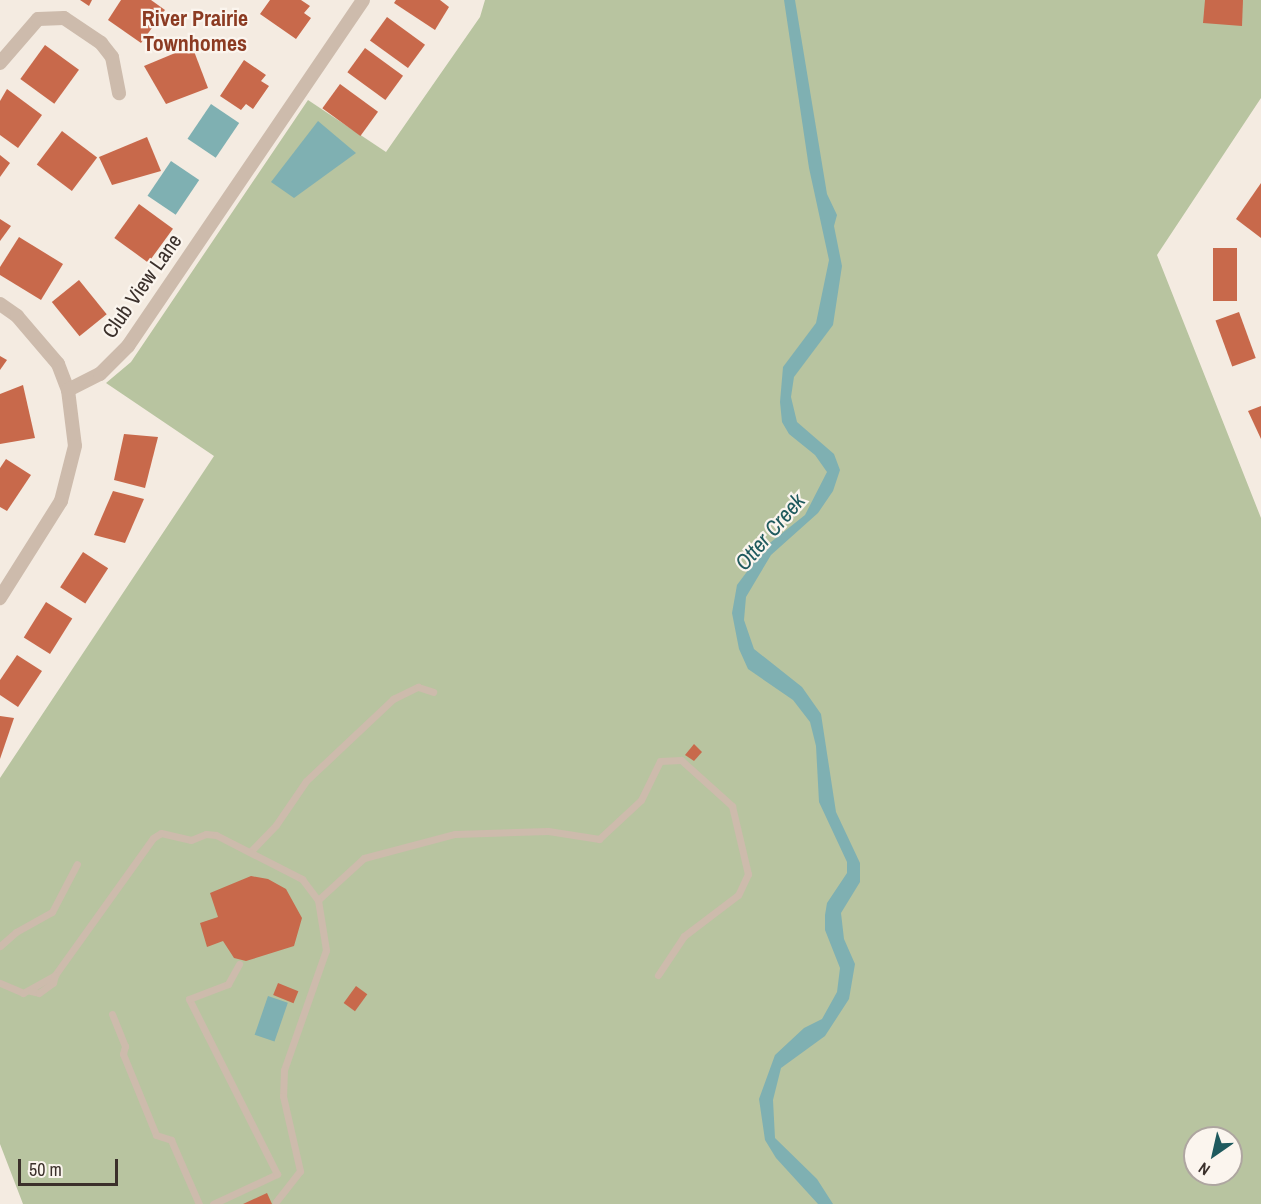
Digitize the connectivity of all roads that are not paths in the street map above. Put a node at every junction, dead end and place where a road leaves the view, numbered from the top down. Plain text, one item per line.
1 (358, 2) edge
2 (0, 63) edge
3 (119, 93) dead end
4 (0, 304) edge
5 (68, 390) junction
6 (0, 598) edge
7 (433, 692) dead end
8 (250, 852) junction
9 (77, 864) dead end
10 (318, 900) junction
11 (0, 946) edge
12 (239, 964) dead end
13 (658, 975) dead end
14 (0, 983) edge
15 (112, 1014) dead end
16 (276, 1202) dead end
17 (200, 1204) edge
18 (213, 1204) edge

1 - 5 street, Club View Lane
2 - 3 street
4 - 5 street
5 - 6 street
7 - 8 lane
8 - 10 lane
8 - 14 lane
9 - 11 lane
10 - 13 lane
10 - 16 lane
12 - 18 lane
15 - 17 lane

